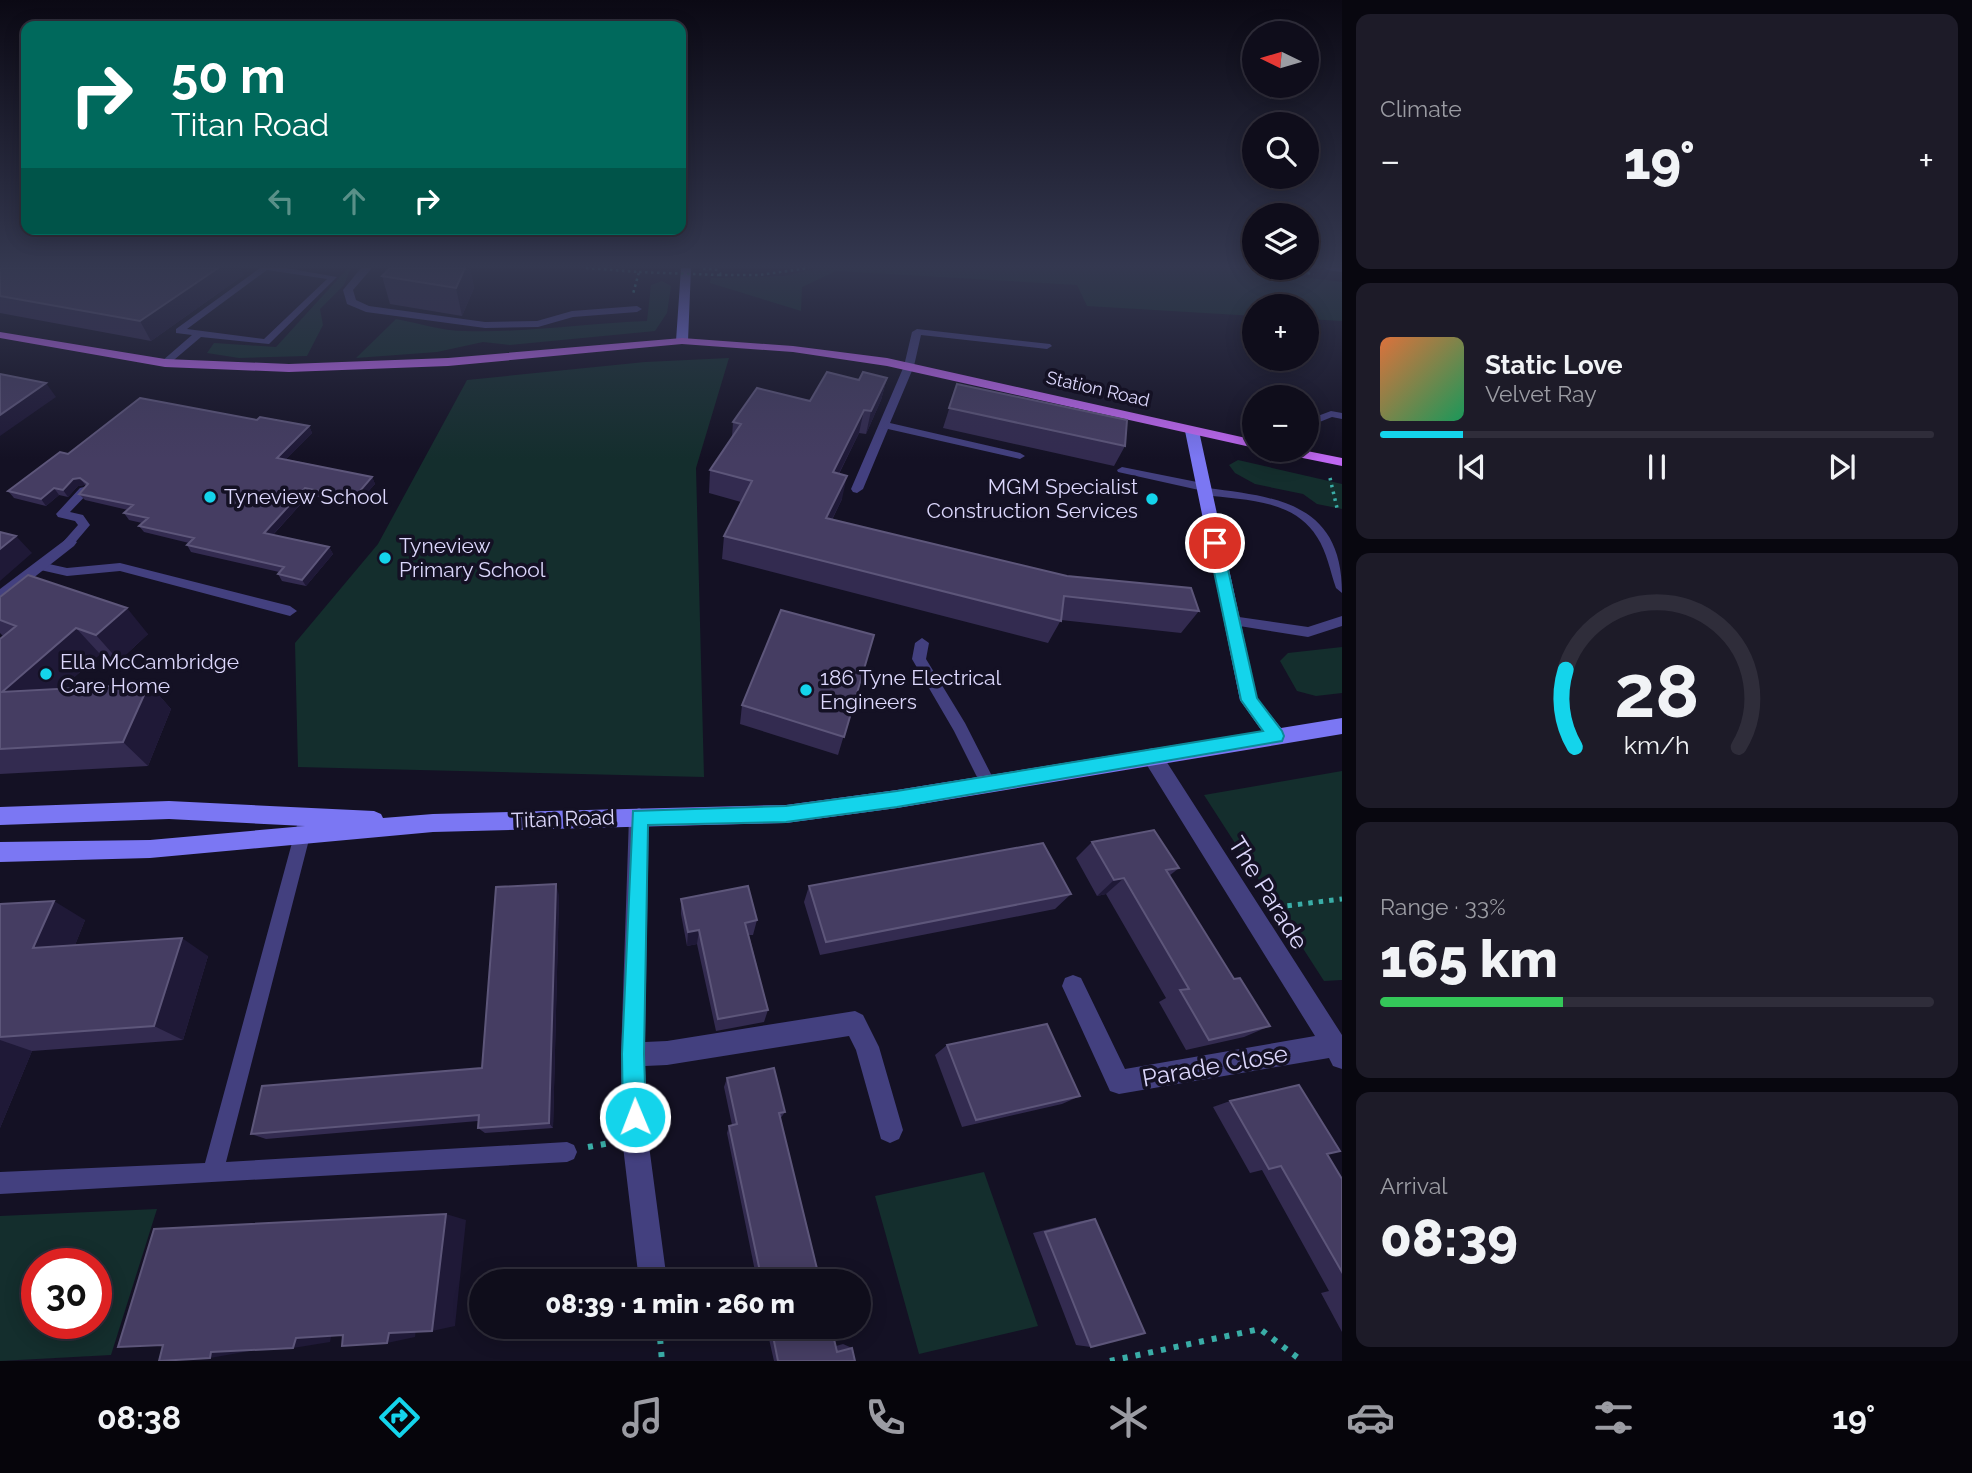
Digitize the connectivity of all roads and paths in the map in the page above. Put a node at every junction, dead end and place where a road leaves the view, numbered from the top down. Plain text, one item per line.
1 (182, 332) edge
2 (278, 332) edge
3 (683, 332) edge
4 (917, 332) edge
5 (921, 332) edge
6 (199, 334) junction
7 (0, 335) edge
8 (682, 341) junction
9 (1047, 346) dead end
10 (164, 363) junction
11 (909, 366) junction
12 (1342, 416) edge
13 (1319, 419) edge
14 (885, 425) junction
15 (1192, 430) junction
16 (1242, 441) edge
17 (1020, 456) dead end
18 (1319, 457) edge
19 (1326, 459) junction
20 (1342, 462) edge
21 (1122, 470) dead end
22 (857, 489) dead end
23 (1203, 489) junction
24 (85, 491) edge
25 (1337, 508) dead end
26 (69, 542) joint
27 (40, 566) junction
28 (1342, 588) edge
29 (0, 598) edge
30 (290, 611) dead end
31 (1231, 621) junction
32 (1342, 621) edge
33 (922, 643) dead end
34 (1342, 726) edge
35 (1276, 736) junction
36 (1152, 756) junction
37 (987, 782) junction
38 (0, 816) edge
39 (639, 817) junction
40 (304, 826) junction
41 (2, 856) edge
42 (1342, 899) edge
43 (1247, 910) junction
44 (1073, 986) dead end
45 (1338, 1051) edge
46 (633, 1054) junction
47 (890, 1130) dead end
48 (635, 1138) junction
49 (567, 1152) joint
50 (213, 1173) junction
51 (0, 1183) edge
52 (651, 1269) edge
53 (660, 1339) edge
54 (662, 1361) edge
55 (1110, 1361) edge
56 (1302, 1361) edge

1 - 6 lane
2 - 6 lane
3 - 8 street
4 - 11 lane
5 - 9 lane
6 - 10 lane
7 - 10 main road, Station Road
8 - 10 main road, Station Road
8 - 11 main road, Station Road
11 - 14 lane
11 - 15 main road, Station Road
12 - 13 lane
14 - 17 lane
14 - 22 lane
15 - 16 main road, Station Road
15 - 23 street
18 - 19 main road
19 - 20 main road
19 - 25 path
21 - 23 lane
23 - 28 lane
23 - 31 street
24 - 26 lane
26 - 27 street
27 - 29 street
27 - 30 lane
31 - 32 lane
31 - 35 street
33 - 37 lane
34 - 35 street, Titan Road
35 - 36 street, Titan Road
36 - 37 street, Titan Road
36 - 43 street, The Parade
37 - 39 street, Titan Road
38 - 40 street, Titan Road
39 - 40 street, Titan Road
39 - 46 street
40 - 41 street, Titan Road
40 - 50 lane
42 - 43 path
43 - 45 street, The Parade
44 - 45 street, Parade Close
46 - 47 street
46 - 48 street
48 - 49 path
48 - 52 street
49 - 50 lane
50 - 51 lane
53 - 54 path
55 - 56 path

